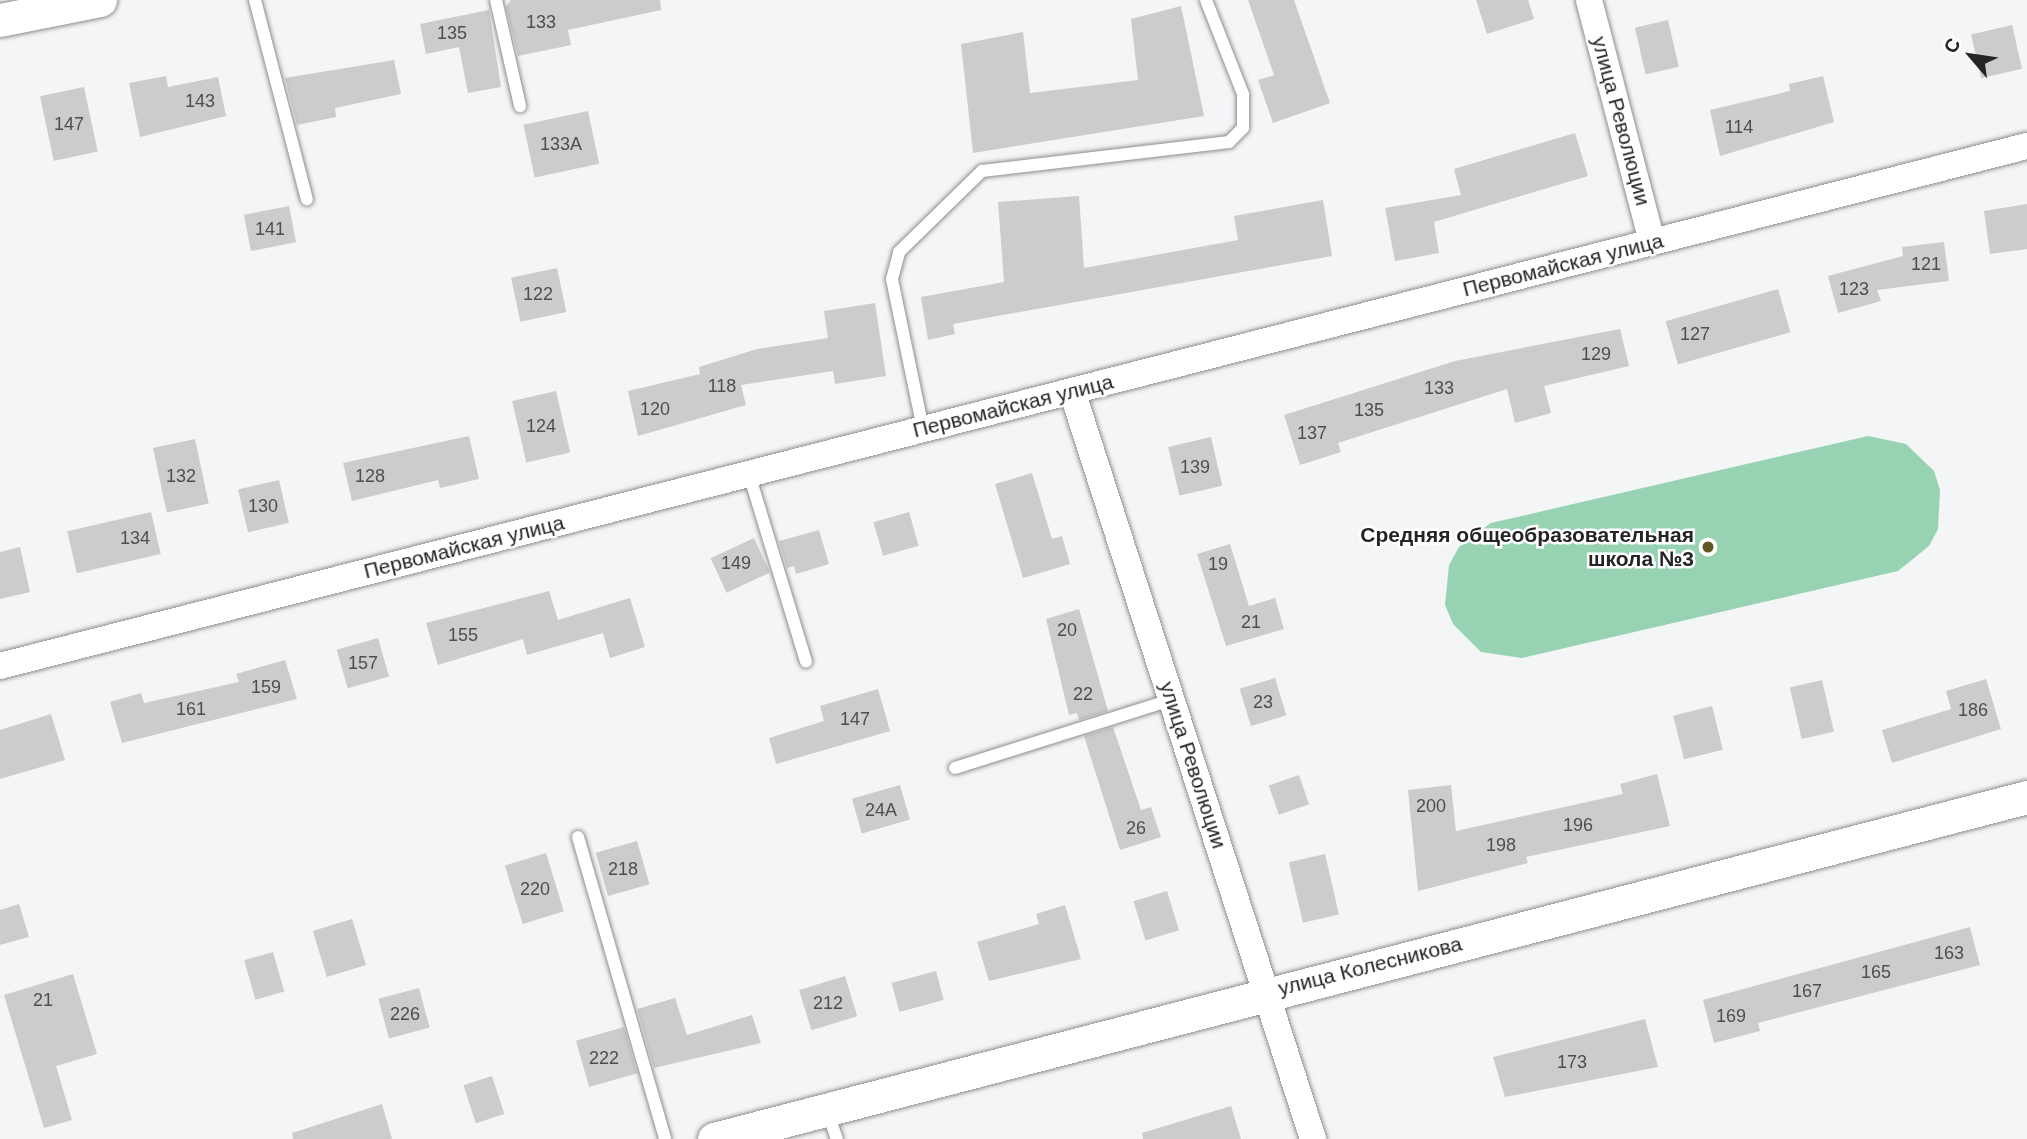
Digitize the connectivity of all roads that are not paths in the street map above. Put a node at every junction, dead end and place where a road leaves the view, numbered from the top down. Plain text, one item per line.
1 (100, 0) edge
2 (255, 0) edge
3 (496, 0) edge
4 (1206, 0) edge
5 (1589, 0) edge
6 (0, 20) edge
7 (520, 106) dead end
8 (2027, 146) edge
9 (307, 199) dead end
10 (1652, 242) junction
11 (1072, 391) junction
12 (923, 429) junction
13 (749, 474) junction
14 (806, 662) dead end
15 (0, 666) edge
16 (1171, 700) junction
17 (955, 768) dead end
18 (2027, 796) edge
19 (578, 837) dead end
20 (1266, 993) junction
21 (832, 1124) edge
22 (665, 1139) edge
23 (714, 1139) edge
24 (1313, 1139) edge

1 - 6 street
2 - 9 lane
3 - 7 lane
4 - 12 lane
5 - 10 street, улица Революции
8 - 10 street, Первомайская улица
10 - 11 street, Первомайская улица
11 - 12 street, Первомайская улица
11 - 16 street, улица Революции
12 - 13 street, Первомайская улица
13 - 14 lane
13 - 15 street, Первомайская улица
16 - 17 lane
16 - 20 street, улица Революции
18 - 20 street, улица Колесникова
19 - 22 lane
20 - 21 street, улица Колесникова
20 - 24 street, улица Революции
21 - 23 street, улица Колесникова

